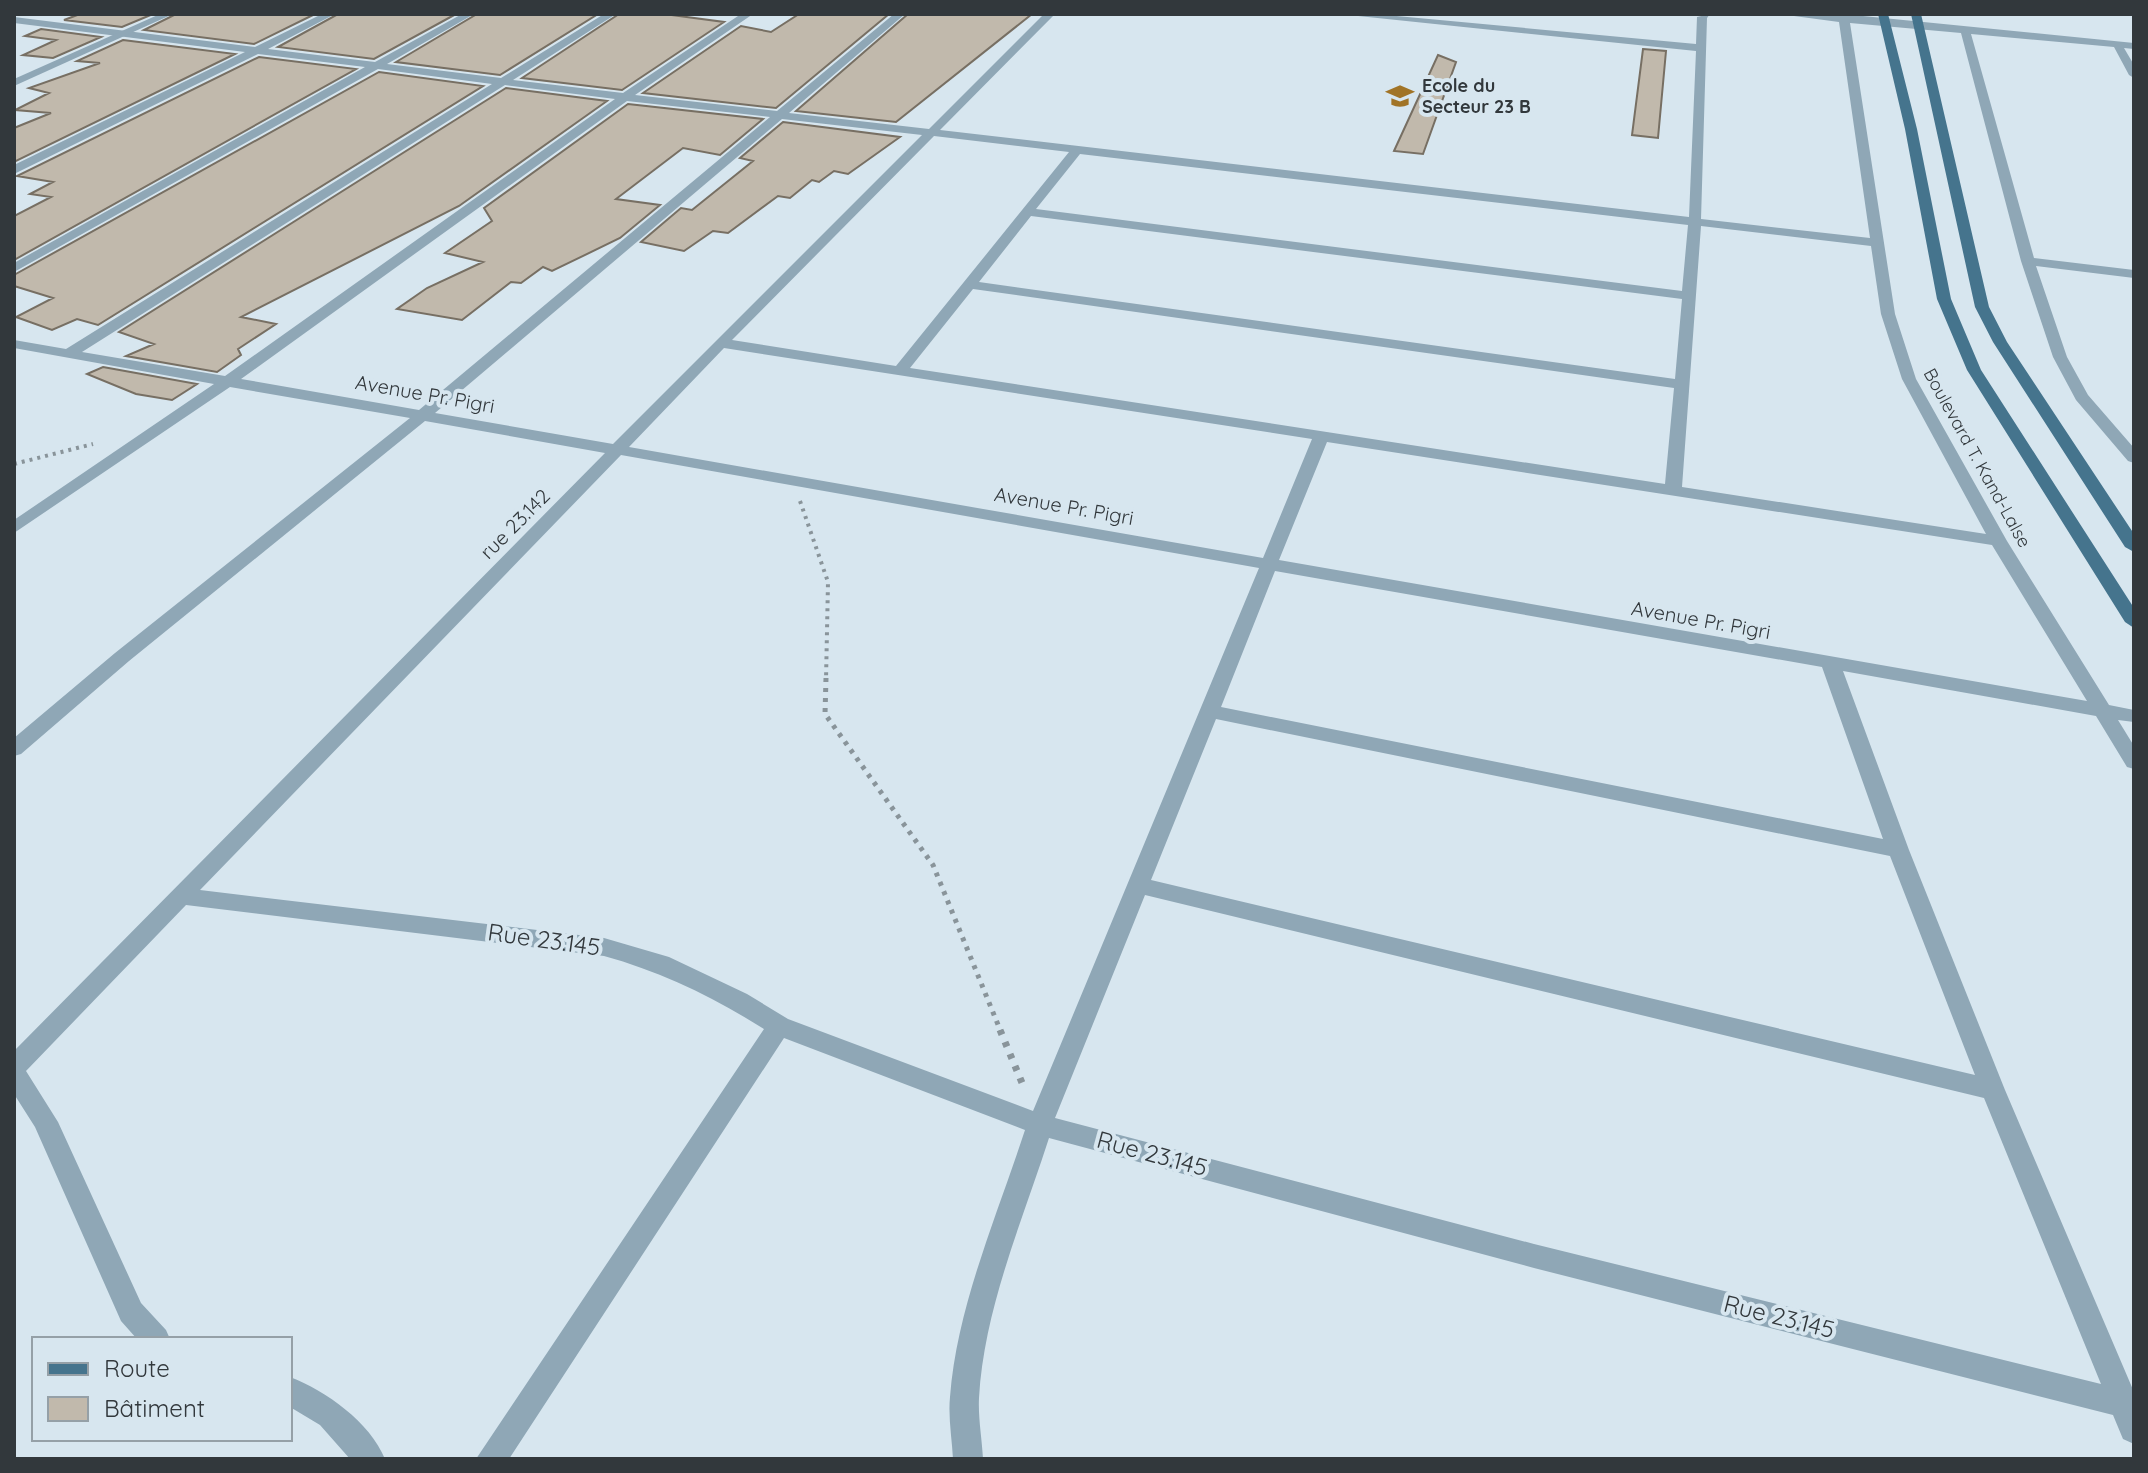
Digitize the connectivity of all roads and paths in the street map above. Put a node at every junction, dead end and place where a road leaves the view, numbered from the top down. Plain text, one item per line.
1 (168, 14) edge
2 (330, 14) edge
3 (469, 14) edge
4 (611, 14) edge
5 (748, 14) edge
6 (900, 14) edge
7 (1050, 14) edge
8 (1344, 14) edge
9 (1705, 14) edge
10 (1784, 14) edge
11 (1841, 17) edge
12 (1884, 18) edge
13 (14, 20) edge
14 (1918, 20) edge
15 (1965, 30) junction
16 (123, 34) junction
17 (2117, 44) junction
18 (2134, 46) edge
19 (1701, 48) junction
20 (256, 50) junction
21 (379, 64) junction
22 (2134, 75) edge
23 (502, 80) junction
24 (14, 83) edge
25 (625, 97) junction
26 (777, 114) junction
27 (934, 131) junction
28 (1078, 149) junction
29 (14, 170) edge
30 (1029, 212) junction
31 (1695, 222) junction
32 (1877, 243) junction
33 (2028, 261) junction
34 (14, 268) edge
35 (2134, 274) edge
36 (972, 285) junction
37 (1688, 296) junction
38 (721, 343) junction
39 (14, 344) edge
40 (68, 354) junction
41 (899, 372) junction
42 (227, 382) junction
43 (1680, 384) junction
44 (422, 416) junction
45 (1321, 437) junction
46 (102, 442) dead end
47 (619, 450) junction
48 (2134, 458) edge
49 (14, 464) edge
50 (793, 481) junction
51 (1673, 491) junction
52 (14, 528) edge
53 (1998, 541) junction
54 (2134, 547) edge
55 (1269, 565) junction
56 (2134, 622) edge
57 (1831, 665) junction
58 (1210, 711) junction
59 (2105, 711) junction
60 (2134, 716) edge
61 (14, 749) edge
62 (2134, 762) edge
63 (1898, 850) junction
64 (1139, 885) junction
65 (181, 896) junction
66 (779, 1026) junction
67 (14, 1070) edge
68 (1993, 1090) junction
69 (1040, 1125) junction
70 (154, 1337) edge
71 (292, 1392) edge
72 (2130, 1404) edge
73 (2134, 1429) edge
74 (370, 1459) edge
75 (491, 1459) edge
76 (968, 1459) edge

1 - 16 street
2 - 20 street
3 - 21 street
4 - 23 street
5 - 25 street
6 - 26 street
7 - 27 street, rue 23.142
8 - 19 street
9 - 19 street
10 - 11 street
11 - 12 street
11 - 32 street, Boulevard T. Kand-Lalse
12 - 14 street
12 - 56 main road
13 - 16 street
14 - 15 street
14 - 54 main road
15 - 17 street
15 - 33 street
16 - 20 street
16 - 24 street
17 - 18 street
17 - 22 street
19 - 31 street
20 - 21 street
20 - 29 street
21 - 23 street
21 - 34 street
23 - 25 street
23 - 40 street
25 - 26 street
25 - 42 street
26 - 27 street
26 - 44 street
27 - 28 street
27 - 38 street, rue 23.142
28 - 30 street
28 - 31 street
30 - 36 street
30 - 37 street
31 - 32 street
31 - 37 street
32 - 53 street, Boulevard T. Kand-Lalse
33 - 35 street
33 - 48 street
36 - 41 street
36 - 43 street
37 - 43 street
38 - 41 street
38 - 47 street, rue 23.142
39 - 40 street, Avenue Pr. Pigri
40 - 42 street, Avenue Pr. Pigri
41 - 45 street
42 - 44 street, Avenue Pr. Pigri
42 - 52 street
43 - 51 street
44 - 47 street, Avenue Pr. Pigri
44 - 61 street
45 - 51 street
45 - 55 street
46 - 49 path
47 - 50 street, Avenue Pr. Pigri
47 - 65 street, rue 23.142
50 - 55 street, Avenue Pr. Pigri
50 - 69 path
51 - 53 street
53 - 59 street, Boulevard T. Kand-Lalse
55 - 57 street, Avenue Pr. Pigri
55 - 58 street
57 - 59 street, Avenue Pr. Pigri
57 - 63 street
58 - 63 street
58 - 64 street
59 - 60 street, Avenue Pr. Pigri
59 - 62 street, Boulevard T. Kand-Lalse
63 - 68 street
64 - 68 street
64 - 69 street
65 - 66 street, Rue 23.145
65 - 67 street, rue 23.142
66 - 69 street, Rue 23.145
66 - 75 street
67 - 70 street
68 - 72 street
69 - 72 street, Rue 23.145
69 - 76 street
71 - 74 street
72 - 73 street

